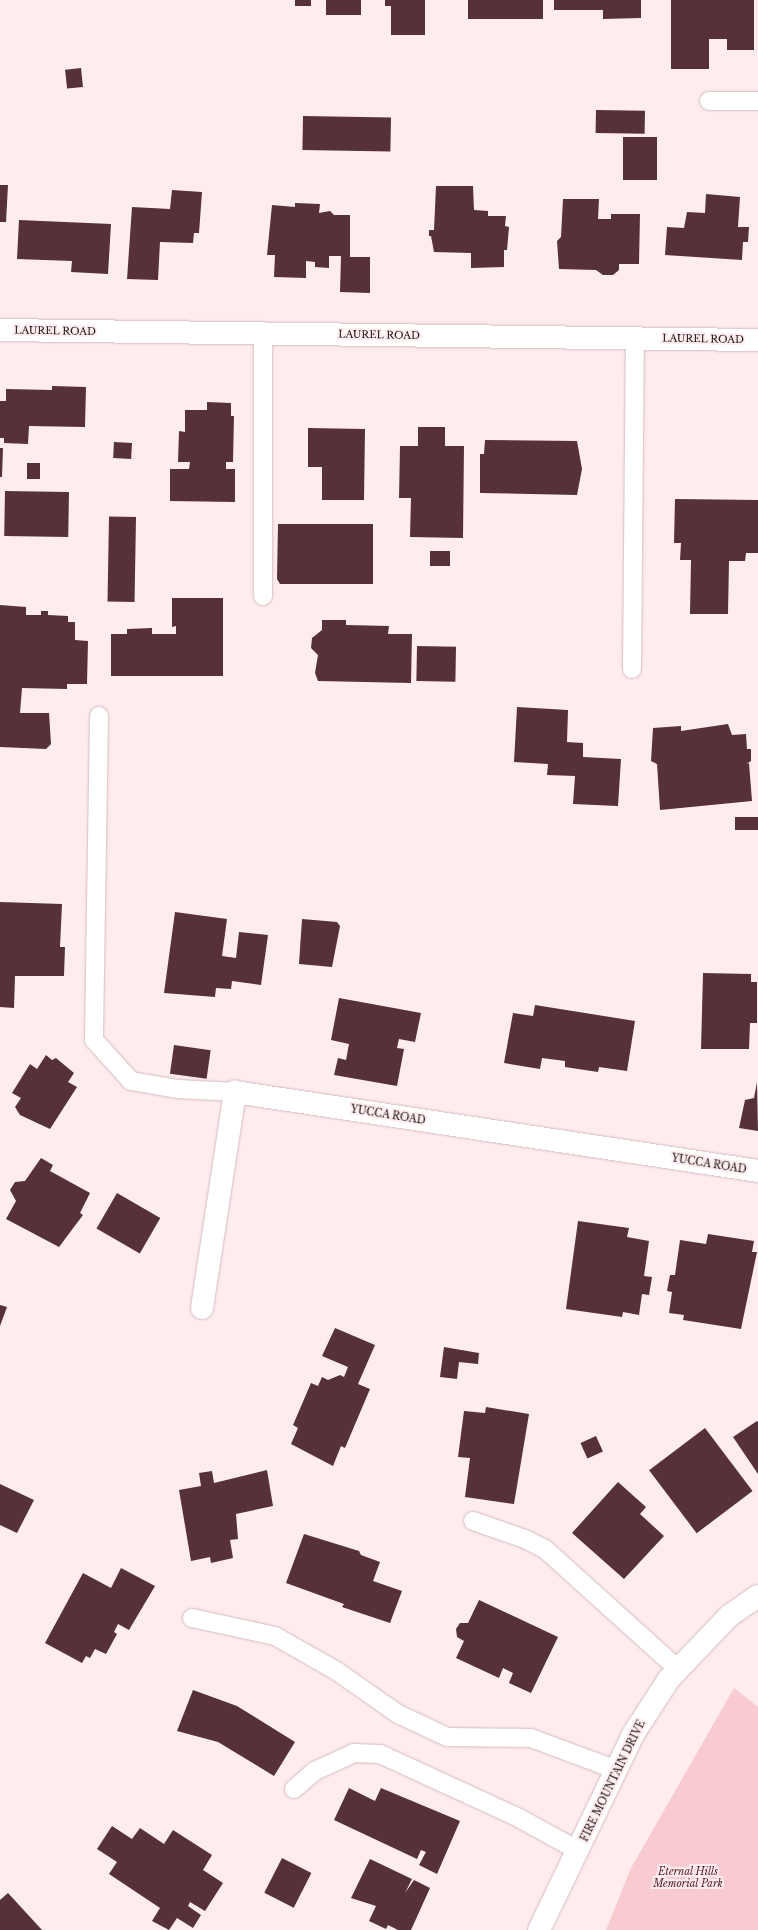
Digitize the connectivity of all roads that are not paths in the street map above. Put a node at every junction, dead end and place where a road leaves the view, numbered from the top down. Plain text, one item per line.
1 (709, 101) dead end
2 (758, 101) edge
3 (0, 330) edge
4 (263, 333) junction
5 (635, 338) junction
6 (758, 340) edge
7 (263, 596) dead end
8 (632, 670) dead end
9 (98, 716) dead end
10 (235, 1092) junction
11 (758, 1171) edge
12 (202, 1308) dead end
13 (473, 1521) dead end
14 (758, 1596) edge
15 (192, 1618) dead end
16 (678, 1669) junction
17 (617, 1770) junction
18 (294, 1789) dead end
19 (579, 1851) junction
20 (539, 1930) edge

1 - 2 lane
3 - 4 street, LAUREL ROAD
4 - 5 street, LAUREL ROAD
4 - 7 lane
5 - 6 street, LAUREL ROAD
5 - 8 lane
9 - 10 lane
10 - 11 street, YUCCA ROAD
10 - 12 street
13 - 16 lane
14 - 16 street, FIRE MOUNTAIN DRIVE
15 - 17 lane
16 - 17 street, FIRE MOUNTAIN DRIVE
17 - 19 street, FIRE MOUNTAIN DRIVE
18 - 19 lane
19 - 20 street, FIRE MOUNTAIN DRIVE

